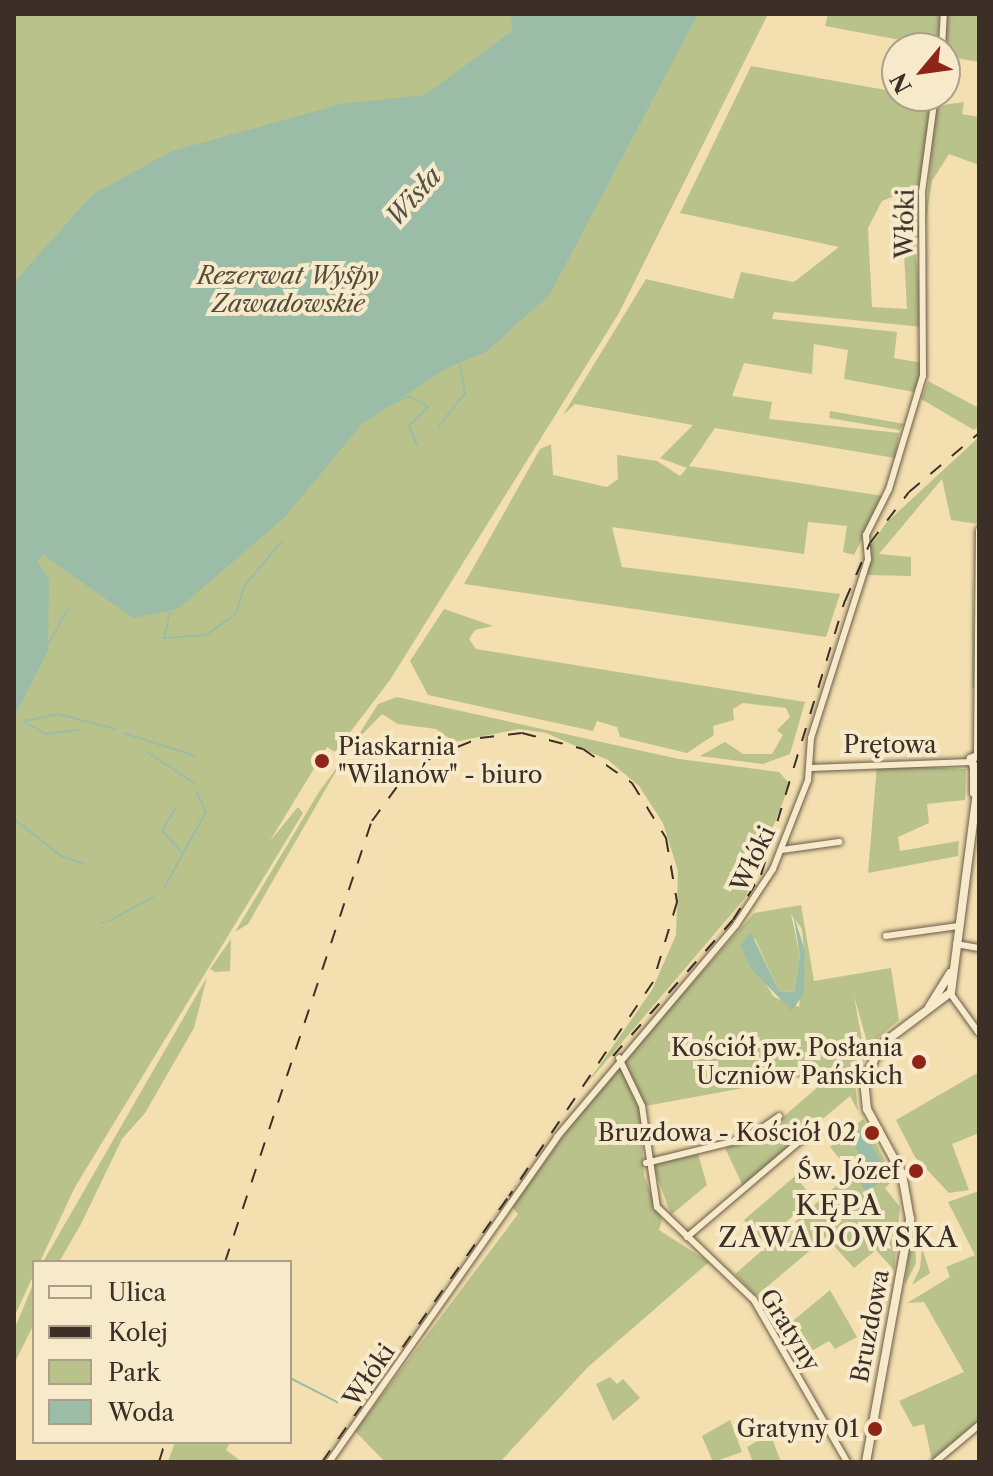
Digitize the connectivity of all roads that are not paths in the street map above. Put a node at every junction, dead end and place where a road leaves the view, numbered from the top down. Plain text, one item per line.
1 (932, 112) edge
2 (979, 530) edge
3 (977, 764) edge
4 (810, 768) junction
5 (839, 842) dead end
6 (781, 850) junction
7 (958, 926) junction
8 (886, 936) dead end
9 (956, 944) junction
10 (979, 948) edge
11 (946, 990) junction
12 (979, 1033) edge
13 (619, 1058) junction
14 (779, 1116) dead end
15 (814, 1129) dead end
16 (646, 1163) junction
17 (687, 1237) junction
18 (979, 1425) edge
19 (866, 1450) junction
20 (329, 1462) edge
21 (847, 1462) edge
22 (859, 1462) edge
23 (866, 1462) edge
24 (935, 1462) edge

1 - 4 street, Włóki
2 - 3 street
3 - 4 street, Prętowa
3 - 7 street, Bruzdowa
4 - 6 street, Włóki
5 - 6 street
6 - 13 street, Włóki
7 - 8 street
7 - 9 street, Bruzdowa
9 - 10 street
9 - 11 street, Bruzdowa
11 - 12 street
11 - 19 street, Bruzdowa
13 - 16 street, Gratyny
13 - 20 street, Włóki
14 - 16 street
15 - 17 street
16 - 17 street, Gratyny
17 - 21 street, Gratyny
18 - 24 street
19 - 22 street, Bruzdowa
19 - 23 street, Bruzdowa

